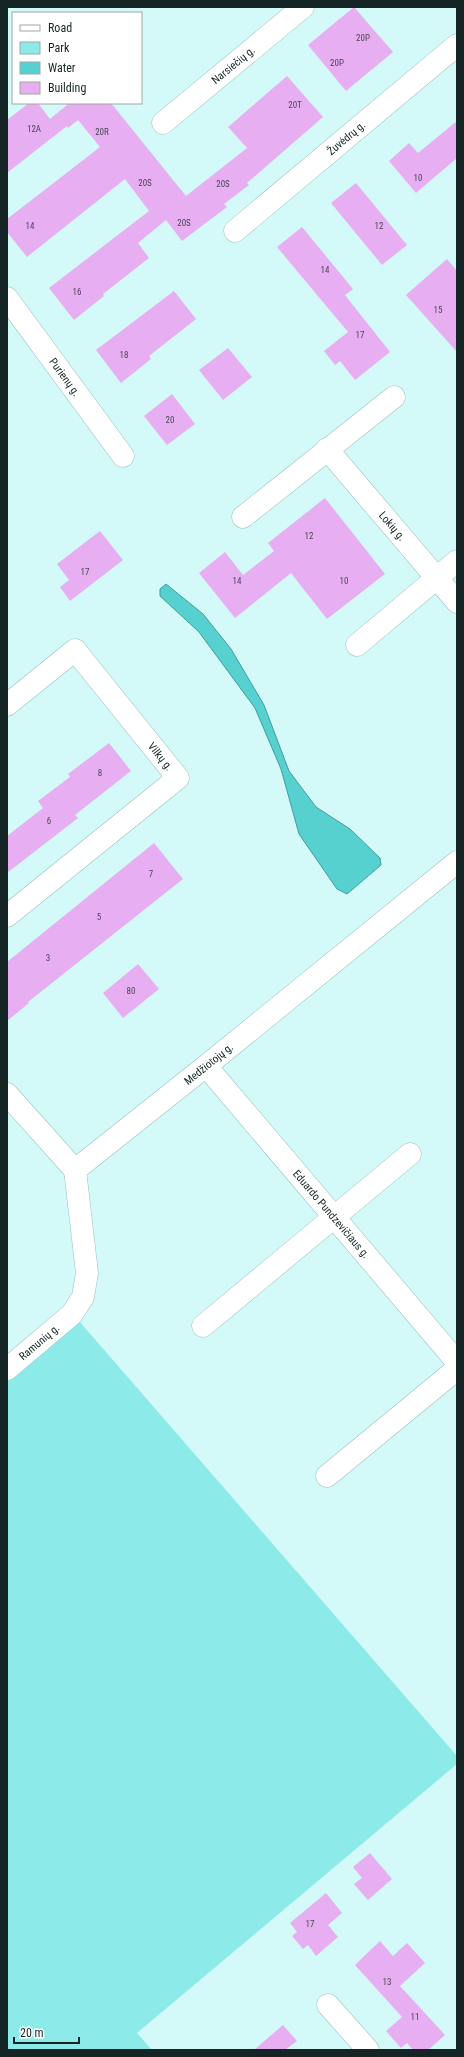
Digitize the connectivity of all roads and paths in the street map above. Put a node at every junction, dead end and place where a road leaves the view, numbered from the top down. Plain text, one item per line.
1 (302, 7) edge
2 (457, 45) edge
3 (163, 123) dead end
4 (235, 231) dead end
5 (7, 298) edge
6 (394, 397) dead end
7 (327, 449) junction
8 (123, 456) dead end
9 (243, 517) dead end
10 (457, 561) edge
11 (437, 578) junction
12 (457, 602) edge
13 (357, 645) dead end
14 (7, 705) edge
15 (457, 862) edge
16 (7, 916) edge
17 (206, 1066) junction
18 (7, 1094) edge
19 (410, 1154) dead end
20 (75, 1170) junction
21 (334, 1217) junction
22 (203, 1326) dead end
23 (457, 1362) edge
24 (7, 1369) edge
25 (457, 1369) edge
26 (328, 1476) dead end
27 (328, 2005) dead end
28 (368, 2050) edge

1 - 3 street, Narsiečių g.
2 - 4 street, Žuvėdrų g.
5 - 8 street, Purienų g.
6 - 7 street
7 - 9 street
7 - 11 street, Lokių g.
10 - 11 street
11 - 12 street, Lokių g.
11 - 13 street
14 - 16 street, Vilkų g.
15 - 17 street, Medžiotojų g.
17 - 20 street, Medžiotojų g.
17 - 21 street, Eduardo Pundzevičiaus g.
18 - 20 street
19 - 21 street
20 - 24 street, Ramunių g.
21 - 22 street
21 - 23 street, Eduardo Pundzevičiaus g.
25 - 26 street
27 - 28 street

